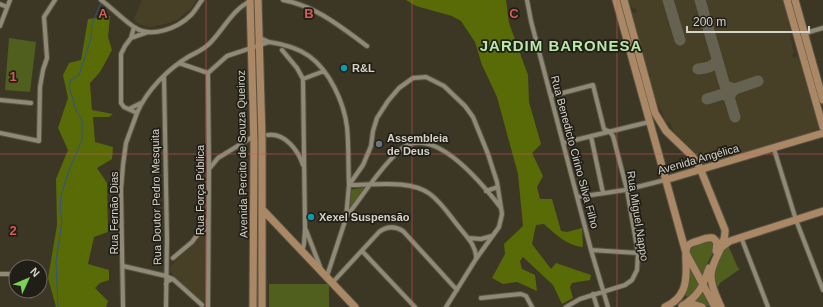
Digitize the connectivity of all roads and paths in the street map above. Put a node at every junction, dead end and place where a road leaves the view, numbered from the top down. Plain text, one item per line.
1 (10, 0) edge
2 (55, 0) edge
3 (202, 0) edge
4 (251, 0) edge
5 (258, 0) edge
6 (283, 0) edge
7 (527, 0) edge
8 (616, 0) edge
9 (624, 0) edge
10 (787, 0) edge
11 (794, 0) edge
12 (103, 1) edge
13 (0, 4) edge
14 (7, 7) junction
15 (0, 26) edge
16 (134, 27) junction
17 (823, 28) edge
18 (148, 32) junction
19 (131, 38) junction
20 (802, 38) junction
21 (260, 41) junction
22 (269, 42) junction
23 (276, 43) junction
24 (283, 44) junction
25 (367, 46) dead end
26 (251, 48) junction
27 (282, 50) junction
28 (179, 63) junction
29 (324, 71) junction
30 (208, 73) junction
31 (164, 77) junction
32 (820, 77) edge
33 (303, 79) junction
34 (157, 84) junction
35 (164, 88) junction
36 (551, 96) junction
37 (0, 100) edge
38 (823, 100) edge
39 (31, 103) dead end
40 (141, 103) junction
41 (129, 109) junction
42 (137, 113) junction
43 (649, 122) junction
44 (823, 127) edge
45 (610, 132) junction
46 (0, 133) edge
47 (823, 133) edge
48 (264, 135) junction
49 (591, 136) junction
50 (254, 140) junction
51 (563, 143) junction
52 (240, 146) junction
53 (774, 148) junction
54 (304, 153) junction
55 (298, 154) junction
56 (209, 157) junction
57 (218, 158) junction
58 (209, 169) junction
59 (304, 169) junction
60 (700, 169) junction
61 (262, 178) junction
62 (666, 180) junction
63 (349, 185) junction
64 (370, 185) junction
65 (498, 186) junction
66 (486, 190) junction
67 (627, 190) junction
68 (603, 193) junction
69 (578, 197) junction
70 (262, 209) junction
71 (501, 209) junction
72 (823, 211) edge
73 (346, 218) junction
74 (208, 219) junction
75 (796, 220) junction
76 (262, 225) junction
77 (277, 226) junction
78 (305, 228) junction
79 (208, 229) junction
80 (202, 230) junction
81 (254, 235) junction
82 (492, 236) junction
83 (741, 237) junction
84 (468, 238) junction
85 (300, 249) junction
86 (721, 249) junction
87 (592, 250) junction
88 (362, 251) junction
89 (638, 253) junction
90 (686, 254) junction
91 (167, 256) junction
92 (173, 258) junction
93 (476, 259) junction
94 (713, 259) junction
95 (167, 262) junction
96 (123, 266) junction
97 (712, 270) junction
98 (325, 274) junction
99 (166, 276) junction
100 (173, 279) junction
101 (333, 282) junction
102 (166, 284) junction
103 (703, 285) junction
104 (457, 290) junction
105 (683, 290) junction
106 (823, 290) edge
107 (603, 292) junction
108 (593, 294) junction
109 (481, 298) dead end
110 (690, 301) junction
111 (208, 305) edge
112 (203, 306) edge
113 (682, 306) junction
114 (700, 306) edge
115 (123, 307) edge
116 (166, 307) edge
117 (253, 307) edge
118 (262, 307) edge
119 (355, 307) edge
120 (415, 307) edge
121 (446, 307) edge
122 (532, 307) edge
123 (566, 307) edge
124 (597, 307) edge
125 (608, 307) edge
126 (667, 307) edge
127 (715, 307) edge
128 (721, 307) edge
129 (768, 307) edge

1 - 14 street
2 - 46 street
3 - 18 street
4 - 26 main road, Avenida Percito de Souza Queiroz
4 - 28 street
5 - 21 main road, Avenida Percito de Souza Queiroz
6 - 25 street
7 - 36 street, Rua Benedicto Cirino Silva Filho
8 - 43 main road
9 - 60 main road
10 - 20 main road
11 - 20 main road
12 - 16 street
13 - 14 street
14 - 15 street
16 - 18 street
16 - 19 street
17 - 20 street
18 - 19 street
19 - 41 street
20 - 32 main road
20 - 44 main road
21 - 22 street
21 - 22 street
21 - 26 street
21 - 48 main road, Avenida Percito de Souza Queiroz
22 - 23 street
23 - 24 street
23 - 27 street
24 - 27 street
24 - 29 street
26 - 30 street
26 - 50 main road, Avenida Percito de Souza Queiroz
27 - 33 street
28 - 30 street
28 - 31 street
29 - 33 street
29 - 63 street
30 - 56 street, Rua Força Pública
31 - 34 street
31 - 35 street, Rua Doutor Pedro Mesquita
32 - 38 main road
33 - 54 street
34 - 35 street
34 - 40 street
35 - 91 street, Rua Doutor Pedro Mesquita
36 - 45 street, Rua Miguel Nappo
36 - 51 street, Rua Benedicto Cirino Silva Filho
37 - 39 street
40 - 41 street
40 - 42 street, Rua Fernão Dias
41 - 42 street
42 - 96 street, Rua Fernão Dias
43 - 45 street
43 - 62 main road
45 - 49 street
45 - 67 street, Rua Miguel Nappo
47 - 53 main road, Avenida Angélica
48 - 55 street
48 - 61 main road, Avenida Percito de Souza Queiroz
49 - 51 street
49 - 68 street
50 - 52 street
50 - 52 street
50 - 61 main road
50 - 81 main road, Avenida Percito de Souza Queiroz
51 - 69 street, Rua Benedicto Cirino Silva Filho
52 - 57 street
53 - 60 main road, Avenida Angélica
53 - 75 street
54 - 55 street
54 - 59 street
55 - 59 street
56 - 57 street
56 - 58 street, Rua Força Pública
57 - 58 street
58 - 74 street, Rua Força Pública
59 - 78 street
60 - 62 main road, Avenida Angélica
60 - 86 main road
61 - 70 main road, Avenida Percito de Souza Queiroz
62 - 67 street, Avenida Angélica
62 - 90 main road
63 - 64 street
63 - 65 street
63 - 73 street
64 - 66 street
64 - 73 street
64 - 84 street
65 - 66 street
65 - 71 street
66 - 71 street
67 - 68 street, Avenida Angélica
67 - 89 street, Rua Miguel Nappo
68 - 69 street, Avenida Angélica
69 - 87 street, Rua Benedicto Cirino Silva Filho
70 - 76 main road, Avenida Percito de Souza Queiroz
70 - 77 main road
71 - 82 street
72 - 75 main road
73 - 98 street
74 - 79 street, Rua Força Pública
74 - 80 street
75 - 83 main road
75 - 106 street
76 - 77 main road
76 - 81 main road
76 - 118 main road, Avenida Percito de Souza Queiroz
77 - 85 main road
78 - 85 street
78 - 98 street
79 - 80 street
79 - 111 street, Rua Força Pública
80 - 92 street
81 - 117 main road, Avenida Percito de Souza Queiroz
82 - 84 street
82 - 93 street
83 - 86 main road
83 - 129 street
84 - 93 street
85 - 98 main road
86 - 94 main road
86 - 97 main road
87 - 89 street
87 - 107 street, Rua Benedicto Cirino Silva Filho
88 - 101 street
88 - 104 street
88 - 120 street
89 - 107 street, Rua Miguel Nappo
90 - 94 main road
90 - 103 main road
90 - 105 main road
91 - 92 street
91 - 95 street, Rua Doutor Pedro Mesquita
92 - 95 street
93 - 104 street
94 - 97 main road
94 - 103 main road
95 - 99 street, Rua Doutor Pedro Mesquita
96 - 99 street
96 - 115 street, Rua Fernão Dias
97 - 128 main road
98 - 101 main road
99 - 100 street
99 - 102 street, Rua Doutor Pedro Mesquita
100 - 102 street
100 - 112 street
101 - 119 main road
102 - 116 street, Rua Doutor Pedro Mesquita
103 - 110 main road
103 - 127 main road
104 - 121 street
105 - 110 main road
105 - 126 main road
107 - 108 street, Rua Miguel Nappo
107 - 125 street, Rua Benedicto Cirino Silva Filho
108 - 123 street, Rua Miguel Nappo
108 - 124 street
109 - 122 street
110 - 113 main road
110 - 114 main road
111 - 112 street
113 - 114 main road
113 - 126 main road

